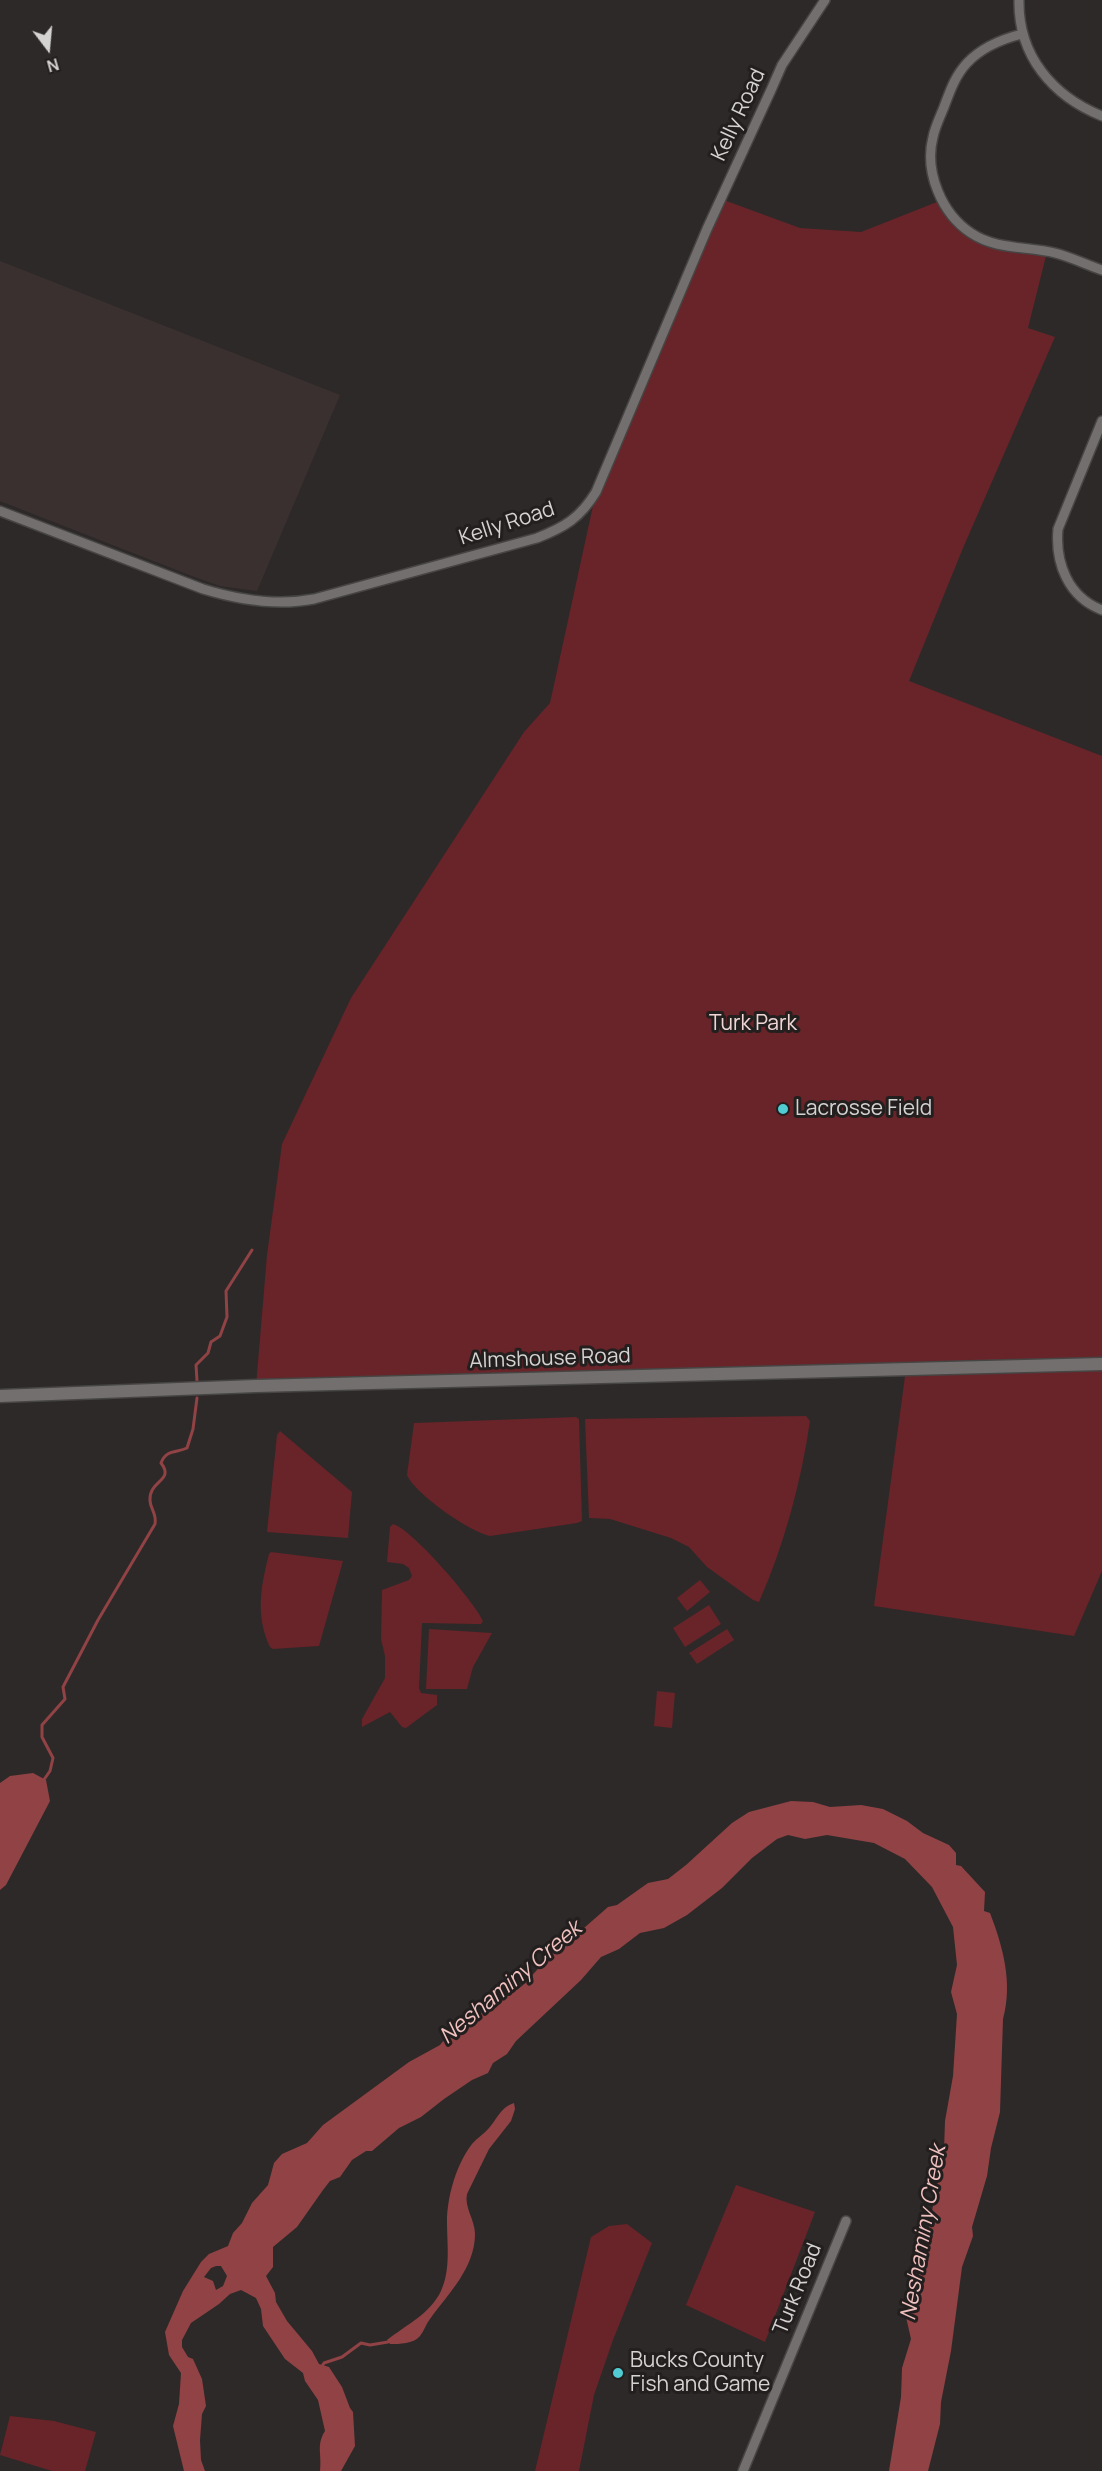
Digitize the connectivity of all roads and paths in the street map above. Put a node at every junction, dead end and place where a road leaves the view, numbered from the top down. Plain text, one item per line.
1 (825, 0) edge
2 (1019, 0) edge
3 (1022, 34) junction
4 (1102, 116) edge
5 (1102, 270) edge
6 (1102, 421) edge
7 (0, 511) edge
8 (1102, 610) edge
9 (1102, 1364) edge
10 (0, 1396) edge
11 (846, 2221) dead end
12 (743, 2471) edge

1 - 7 street, Kelly Road
2 - 3 street
3 - 4 street
3 - 5 street
6 - 8 street
9 - 10 street, Almshouse Road
11 - 12 street, Turk Road

